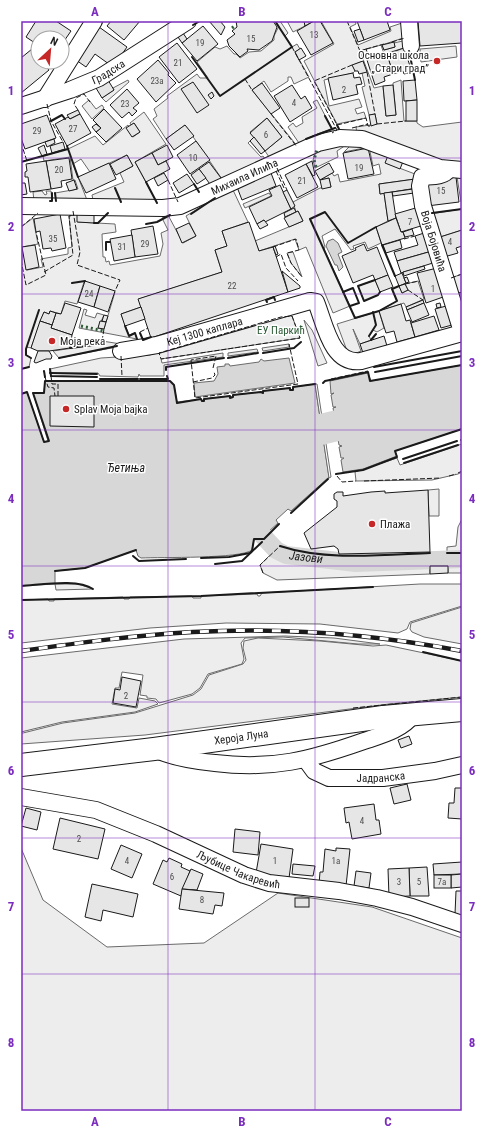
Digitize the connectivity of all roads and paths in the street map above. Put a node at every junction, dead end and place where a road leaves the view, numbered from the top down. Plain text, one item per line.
1 (94, 21) edge
2 (188, 21) edge
3 (409, 21) edge
4 (411, 46) dead end
5 (45, 99) junction
6 (21, 106) edge
7 (455, 170) edge
8 (21, 206) edge
9 (462, 333) edge
10 (121, 351) dead end
11 (462, 710) edge
12 (414, 714) junction
13 (154, 749) junction
14 (306, 760) junction
15 (21, 765) edge
16 (462, 765) edge
17 (21, 797) edge
18 (462, 924) edge

1 - 5 street
2 - 5 street, Градска
3 - 4 street
5 - 6 street, Градска
7 - 8 street, Михаила Илића
7 - 9 street, Воја Бојовића
9 - 10 street, Кеј 1300 каплара
11 - 12 main road, Хероја Луна
12 - 13 main road, Хероја Луна
12 - 14 street
13 - 14 street
13 - 15 main road, Хероја Луна
14 - 16 street, Јадранска
17 - 18 street, Љубице Чакаревић

